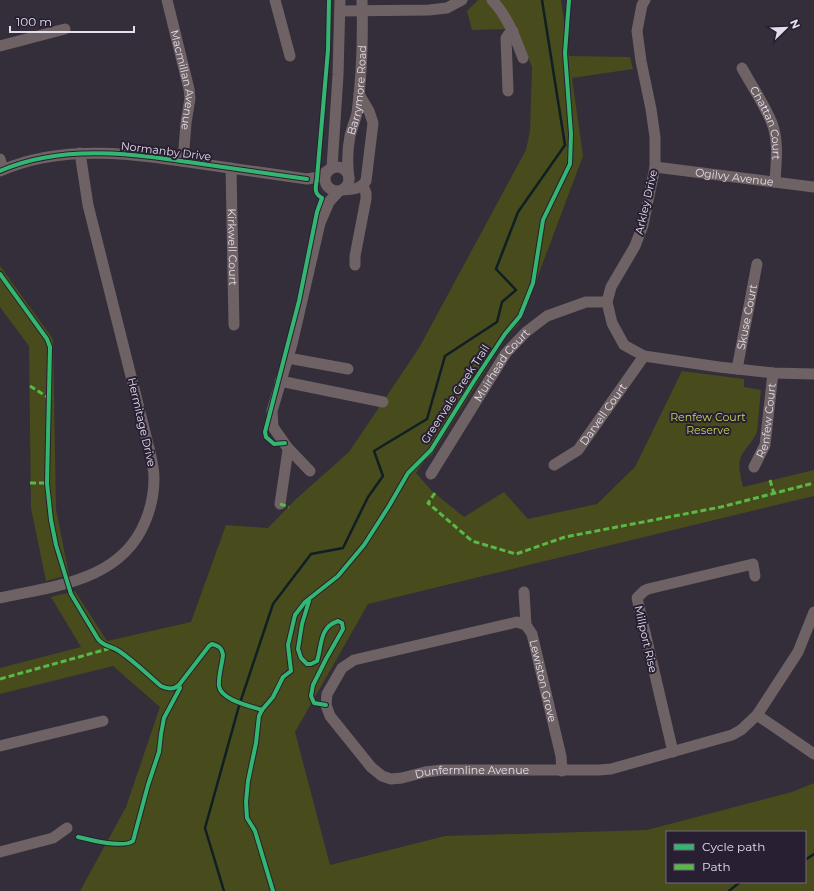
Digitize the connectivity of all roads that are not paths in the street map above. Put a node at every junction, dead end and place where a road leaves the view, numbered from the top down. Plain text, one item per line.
1 (168, 0) edge
2 (275, 0) edge
3 (462, 0) edge
4 (492, 0) edge
5 (645, 0) edge
6 (340, 6) edge
7 (362, 6) edge
8 (65, 29) dead end
9 (513, 31) junction
10 (0, 46) edge
11 (290, 56) dead end
12 (523, 58) dead end
13 (742, 68) dead end
14 (508, 91) dead end
15 (359, 94) junction
16 (80, 153) junction
17 (183, 161) junction
18 (1, 166) edge
19 (655, 166) junction
20 (231, 168) junction
21 (331, 169) junction
22 (307, 180) junction
23 (775, 182) junction
24 (328, 185) junction
25 (363, 186) junction
26 (345, 187) junction
27 (814, 187) edge
28 (320, 222) junction
29 (355, 260) dead end
30 (757, 264) dead end
31 (607, 302) junction
32 (234, 325) dead end
33 (644, 356) junction
34 (288, 358) junction
35 (348, 369) dead end
36 (737, 369) junction
37 (773, 373) junction
38 (814, 374) edge
39 (280, 381) junction
40 (383, 402) dead end
41 (287, 447) junction
42 (554, 465) dead end
43 (754, 467) dead end
44 (310, 470) dead end
45 (431, 474) dead end
46 (280, 504) dead end
47 (755, 576) dead end
48 (524, 592) dead end
49 (0, 598) edge
50 (814, 612) edge
51 (526, 625) junction
52 (757, 715) junction
53 (103, 721) dead end
54 (0, 746) edge
55 (673, 752) junction
56 (814, 754) edge
57 (562, 771) junction
58 (67, 828) dead end
59 (0, 852) edge

1 - 17 street, Macmillan Avenue
2 - 11 street
3 - 7 street
4 - 9 street
5 - 19 street, Arkley Drive
6 - 7 street
6 - 21 street, Barrymore Road
7 - 15 street, Barrymore Road
8 - 10 street
9 - 12 street
9 - 14 street
13 - 23 street, Chattan Court
15 - 25 street
15 - 26 street, Barrymore Road
16 - 17 street, Normanby Drive
16 - 18 street, Normanby Drive
16 - 49 street, Hermitage Drive
17 - 20 street, Normanby Drive
19 - 23 street, Ogilvy Avenue
19 - 31 street, Arkley Drive
20 - 22 street, Normanby Drive
20 - 32 street, Kirkwell Court
21 - 22 street
21 - 24 street, Barrymore Road
21 - 26 street
22 - 24 street, Normanby Drive
23 - 27 street, Ogilvy Avenue
24 - 26 street, Normanby Drive
24 - 28 street, Barrymore Road
25 - 26 street
25 - 29 street
26 - 28 street
28 - 34 street
30 - 36 street, Skuse Court
31 - 33 street
31 - 45 street, Muirhead Court
33 - 36 street
33 - 42 street, Darvell Court
34 - 35 street
34 - 39 street
36 - 37 street
37 - 38 street
37 - 43 street, Renfew Court
39 - 40 street
39 - 41 street
41 - 44 street
41 - 46 street
47 - 55 street, Millport Rise
48 - 51 street, Lewiston Grove
50 - 52 street, Dunfermline Avenue
51 - 57 street, Lewiston Grove
51 - 57 street, Dunfermline Avenue
52 - 55 street, Dunfermline Avenue
52 - 56 street
53 - 54 street
55 - 57 street, Dunfermline Avenue
58 - 59 street

